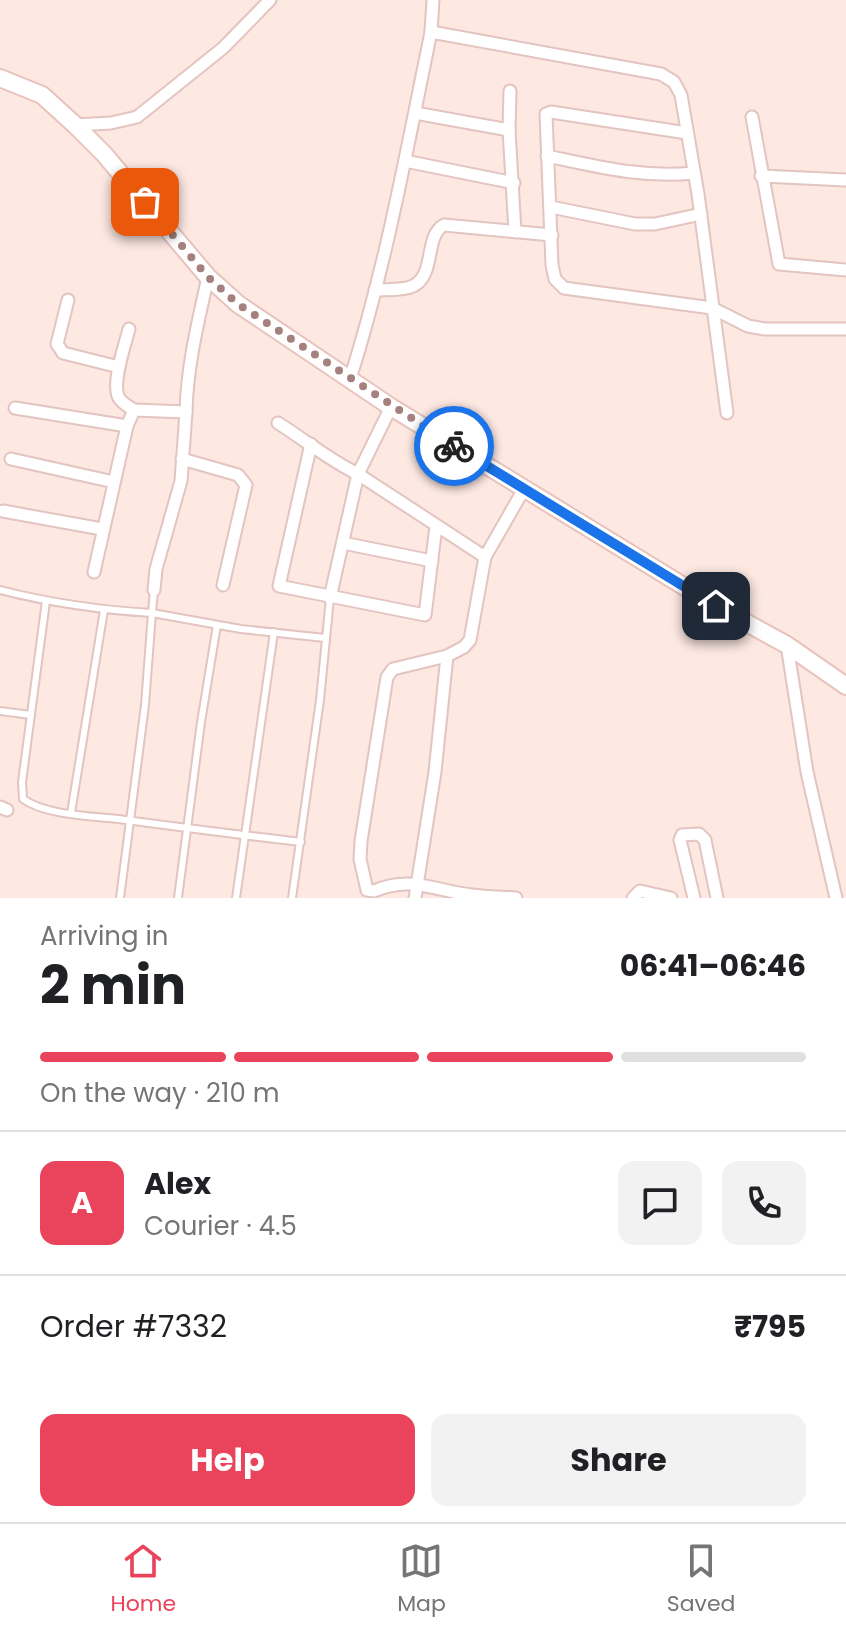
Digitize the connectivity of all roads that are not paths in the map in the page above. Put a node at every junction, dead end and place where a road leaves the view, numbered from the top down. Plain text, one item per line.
1 (270, 0) edge
2 (433, 0) edge
3 (431, 32) junction
4 (0, 78) edge
5 (510, 91) dead end
6 (415, 113) junction
7 (752, 117) dead end
8 (75, 125) junction
9 (509, 130) junction
10 (687, 133) junction
11 (547, 156) junction
12 (405, 161) junction
13 (694, 173) junction
14 (761, 176) junction
15 (846, 180) edge
16 (514, 183) junction
17 (551, 207) junction
18 (701, 214) junction
19 (515, 232) junction
20 (552, 235) junction
21 (846, 270) edge
22 (208, 277) junction
23 (375, 290) junction
24 (68, 300) dead end
25 (712, 308) junction
26 (129, 329) dead end
27 (846, 329) edge
28 (119, 367) junction
29 (350, 379) junction
30 (391, 407) junction
31 (15, 408) dead end
32 (134, 410) junction
33 (186, 412) junction
34 (727, 413) dead end
35 (278, 423) dead end
36 (127, 426) junction
37 (311, 444) junction
38 (11, 459) dead end
39 (182, 459) junction
40 (358, 474) junction
41 (114, 482) junction
42 (524, 489) junction
43 (3, 511) dead end
44 (436, 526) junction
45 (102, 529) junction
46 (343, 543) junction
47 (485, 557) junction
48 (432, 561) junction
49 (94, 572) dead end
50 (223, 585) dead end
51 (0, 590) edge
52 (154, 590) joint
53 (330, 598) junction
54 (46, 601) junction
55 (104, 610) junction
56 (152, 613) junction
57 (217, 625) junction
58 (274, 632) junction
59 (325, 638) junction
60 (787, 645) junction
61 (447, 656) junction
62 (846, 686) edge
63 (0, 711) edge
64 (31, 715) junction
65 (71, 813) junction
66 (130, 821) junction
67 (188, 830) junction
68 (245, 836) junction
69 (301, 842) junction
70 (418, 883) junction
71 (373, 895) edge
72 (471, 897) edge
73 (120, 898) edge
74 (178, 898) edge
75 (236, 898) edge
76 (292, 898) edge
77 (415, 898) edge
78 (516, 898) edge
79 (633, 898) edge
80 (671, 898) edge
81 (694, 898) edge
82 (717, 898) edge
83 (836, 898) edge

1 - 8 street
2 - 3 street
3 - 6 street
3 - 10 street
4 - 8 main road
5 - 9 street
6 - 9 street
6 - 12 street
7 - 14 street
8 - 22 main road
9 - 16 street
10 - 11 street
10 - 13 street
11 - 13 street
11 - 17 street
12 - 16 street
12 - 23 street
13 - 18 street
14 - 15 street
14 - 21 street
16 - 19 street
17 - 18 street
17 - 20 street
18 - 25 street
19 - 20 street
19 - 23 street
20 - 25 street
22 - 29 main road
22 - 33 street
23 - 29 street
24 - 28 street
25 - 27 street
25 - 34 street
26 - 28 street
28 - 32 street
29 - 30 main road
30 - 40 street
30 - 42 main road
31 - 36 street
32 - 33 street
32 - 36 street
33 - 39 street
35 - 37 street
36 - 41 street
37 - 40 street
37 - 53 street
38 - 41 street
39 - 50 street
39 - 52 street
40 - 44 street
40 - 46 street
41 - 45 street
42 - 47 street
42 - 60 main road
43 - 45 street
44 - 47 street
44 - 48 street
45 - 49 street
46 - 48 street
46 - 53 street
47 - 61 street
48 - 53 street
51 - 54 lane
52 - 56 lane
53 - 59 lane
54 - 55 lane
54 - 64 lane
55 - 56 lane
55 - 65 lane
56 - 57 lane
56 - 66 lane
57 - 58 lane
57 - 67 lane
58 - 59 lane
58 - 68 lane
59 - 69 lane
60 - 62 main road
60 - 83 street
61 - 70 street
61 - 71 street
63 - 64 lane
64 - 65 lane
65 - 66 lane
66 - 67 lane
66 - 73 lane
67 - 68 lane
67 - 74 lane
68 - 69 lane
68 - 75 lane
69 - 76 lane
70 - 71 street
70 - 72 street
70 - 77 street
72 - 78 street
79 - 80 street
81 - 82 street

